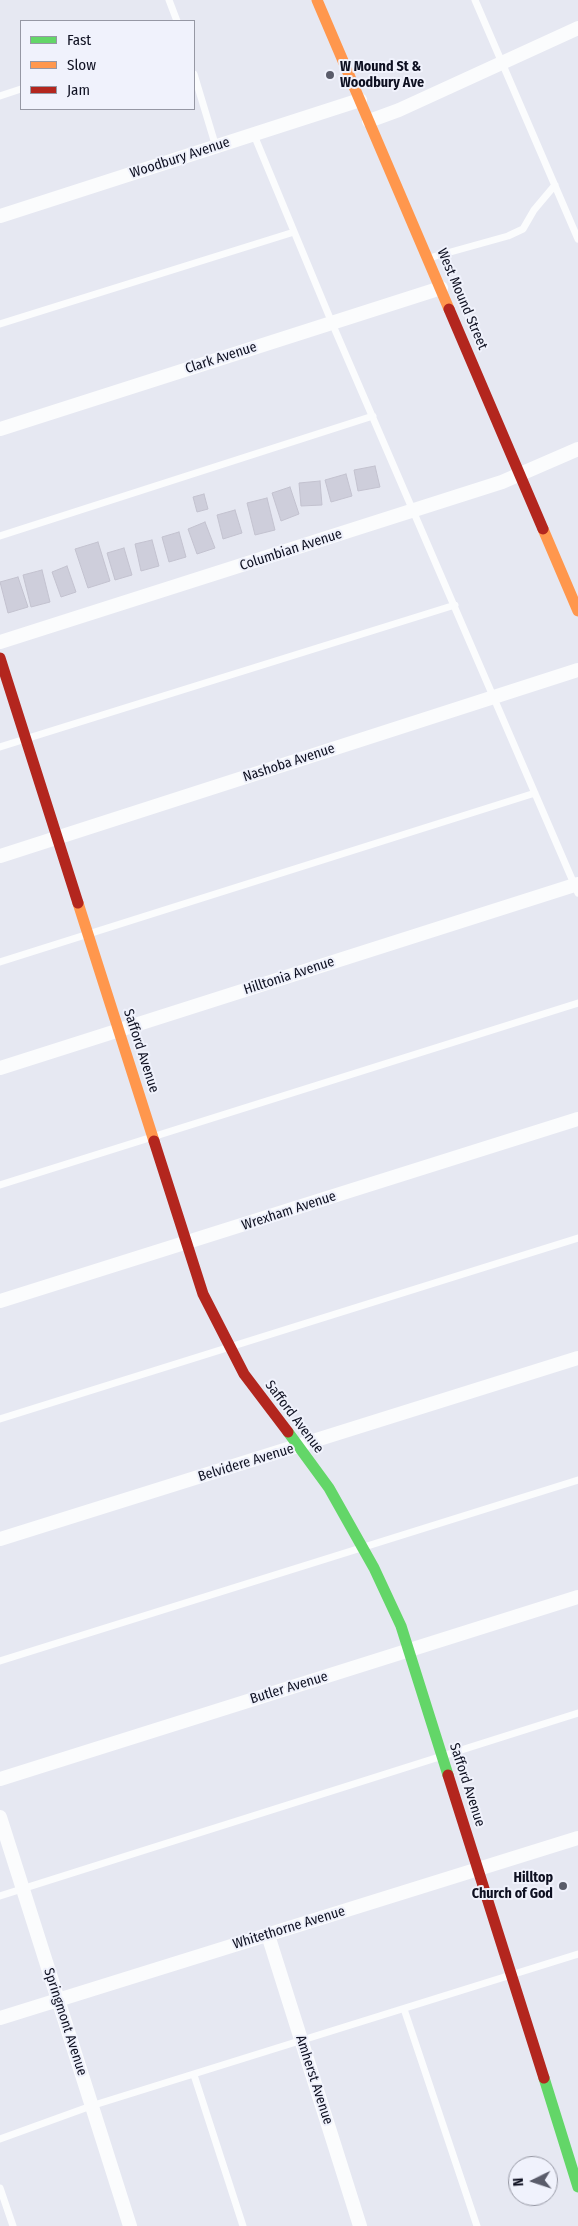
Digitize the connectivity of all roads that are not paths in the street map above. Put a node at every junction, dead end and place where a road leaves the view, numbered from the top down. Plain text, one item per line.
1 (170, 0) edge
2 (317, 0) edge
3 (475, 0) edge
4 (177, 20) edge
5 (578, 28) edge
6 (502, 62) junction
7 (195, 77) edge
8 (20, 89) edge
9 (0, 96) edge
10 (360, 100) junction
11 (369, 121) junction
12 (254, 135) junction
13 (216, 147) junction
14 (555, 185) junction
15 (0, 216) edge
16 (294, 232) junction
17 (578, 239) edge
18 (428, 258) junction
19 (441, 288) junction
20 (332, 323) junction
21 (0, 324) edge
22 (373, 416) junction
23 (0, 429) edge
24 (578, 449) edge
25 (520, 475) junction
26 (414, 510) junction
27 (0, 536) edge
28 (455, 604) junction
29 (578, 611) edge
30 (0, 642) edge
31 (0, 658) edge
32 (578, 670) edge
33 (495, 697) junction
34 (26, 739) junction
35 (0, 747) edge
36 (535, 792) junction
37 (58, 838) junction
38 (0, 856) edge
39 (577, 888) edge
40 (88, 934) junction
41 (0, 962) edge
42 (578, 1003) edge
43 (119, 1030) junction
44 (0, 1068) edge
45 (578, 1119) edge
46 (152, 1136) junction
47 (0, 1185) edge
48 (578, 1238) edge
49 (186, 1243) junction
50 (0, 1301) edge
51 (228, 1346) junction
52 (578, 1358) edge
53 (0, 1419) edge
54 (298, 1447) junction
55 (578, 1480) edge
56 (0, 1539) edge
57 (362, 1548) junction
58 (578, 1597) edge
59 (409, 1650) junction
60 (0, 1661) edge
61 (578, 1712) edge
62 (442, 1756) junction
63 (0, 1779) edge
64 (0, 1817) edge
65 (578, 1838) edge
66 (478, 1869) junction
67 (23, 1890) junction
68 (0, 1896) edge
69 (268, 1935) junction
70 (578, 1954) edge
71 (511, 1974) junction
72 (57, 2000) junction
73 (404, 2009) junction
74 (0, 2018) edge
75 (302, 2042) junction
76 (194, 2075) junction
77 (91, 2106) junction
78 (0, 2139) edge
79 (0, 2188) edge
80 (578, 2188) edge
81 (12, 2226) edge
82 (130, 2226) edge
83 (243, 2226) edge
84 (360, 2226) edge
85 (477, 2226) edge

1 - 4 lane
2 - 10 street, West Mound Street
3 - 6 lane
5 - 6 street
6 - 11 street
6 - 14 lane
7 - 13 lane
8 - 9 lane
10 - 11 street, West Mound Street
10 - 12 street, Woodbury Avenue
11 - 18 street, West Mound Street
12 - 13 street, Woodbury Avenue
12 - 16 lane
13 - 15 street, Woodbury Avenue
14 - 17 lane
14 - 18 lane
16 - 20 lane
16 - 21 lane
18 - 19 street, West Mound Street
19 - 20 street, Clark Avenue
19 - 25 street, West Mound Street
20 - 22 lane
20 - 23 street, Clark Avenue
22 - 26 lane
22 - 27 lane
24 - 25 street, Columbian Avenue
25 - 26 street, Columbian Avenue
25 - 29 street, West Mound Street
26 - 28 lane
26 - 30 street, Columbian Avenue
28 - 33 lane
28 - 34 lane
31 - 34 street, Safford Avenue
32 - 33 street, Nashoba Avenue
33 - 36 lane
33 - 37 street, Nashoba Avenue
34 - 35 lane
34 - 37 street, Safford Avenue
36 - 39 lane
36 - 40 lane
37 - 38 street, Nashoba Avenue
37 - 40 street, Safford Avenue
39 - 43 street, Hilltonia Avenue
40 - 41 lane
40 - 43 street, Safford Avenue
42 - 46 lane
43 - 44 street, Hilltonia Avenue
43 - 46 street, Safford Avenue
45 - 49 street, Wrexham Avenue
46 - 47 lane
46 - 49 street, Safford Avenue
48 - 51 lane
49 - 50 street, Wrexham Avenue
49 - 51 street, Safford Avenue
51 - 53 lane
51 - 54 street, Safford Avenue
52 - 54 street, Belvidere Avenue
54 - 56 street, Belvidere Avenue
54 - 57 street, Safford Avenue
55 - 57 lane
57 - 59 street, Safford Avenue
57 - 60 lane
58 - 59 street, Butler Avenue
59 - 62 street, Safford Avenue
59 - 63 street, Butler Avenue
61 - 62 lane
62 - 66 street, Safford Avenue
62 - 67 lane
64 - 67 street, Springmont Avenue
65 - 66 street, Whitethorne Avenue
66 - 69 street, Whitethorne Avenue
66 - 71 street, Safford Avenue
67 - 68 lane
67 - 72 street, Springmont Avenue
69 - 72 street, Whitethorne Avenue
69 - 75 street, Amherst Avenue
70 - 71 lane
71 - 73 lane
71 - 80 street, Safford Avenue
72 - 74 street, Whitethorne Avenue
72 - 77 street, Springmont Avenue
73 - 75 lane
73 - 85 lane
75 - 76 lane
75 - 84 street, Amherst Avenue
76 - 77 lane
76 - 83 lane
77 - 78 lane
77 - 82 street, Springmont Avenue
79 - 81 lane

